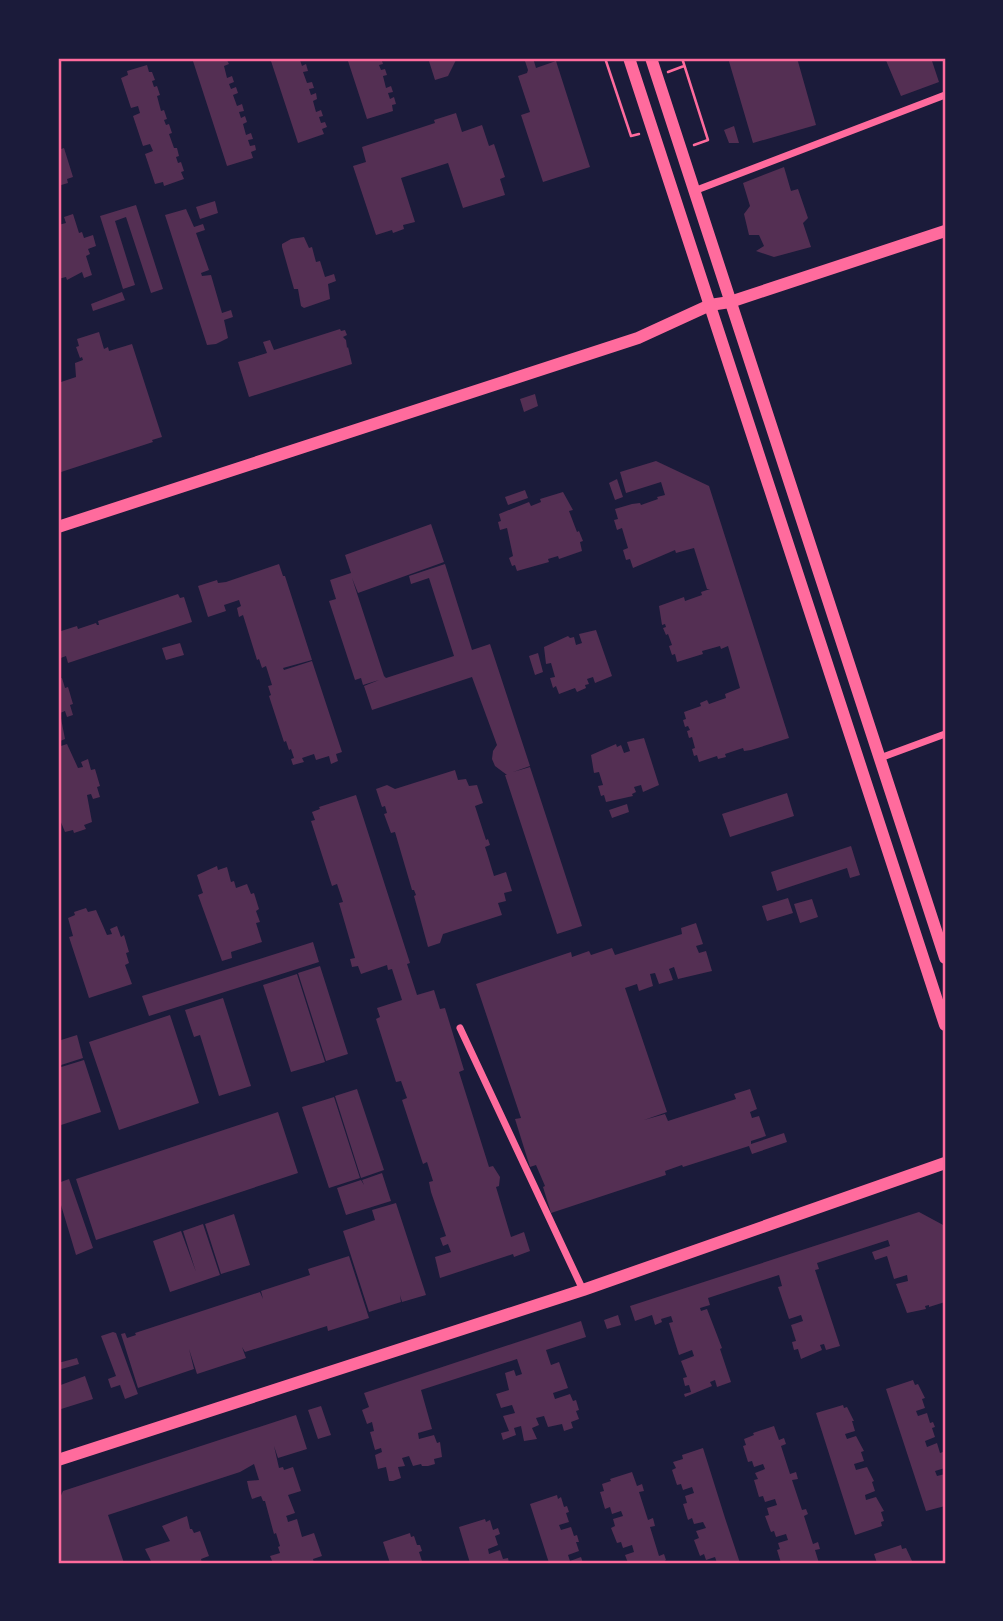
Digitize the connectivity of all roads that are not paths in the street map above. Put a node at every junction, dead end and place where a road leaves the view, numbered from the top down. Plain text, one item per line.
1 (629, 58) edge
2 (651, 58) edge
3 (945, 95) edge
4 (694, 191) junction
5 (945, 231) edge
6 (730, 302) junction
7 (710, 305) junction
8 (58, 527) edge
9 (945, 734) edge
10 (880, 758) junction
11 (945, 958) edge
12 (945, 1025) edge
13 (460, 1028) dead end
14 (945, 1163) edge
15 (583, 1290) junction
16 (58, 1460) edge

1 - 7 main road
2 - 4 main road
3 - 4 street
4 - 6 main road
5 - 6 main road
6 - 7 main road
6 - 10 main road
7 - 8 main road
7 - 12 main road
9 - 10 street
10 - 11 main road
13 - 15 street
14 - 15 main road
15 - 16 main road

